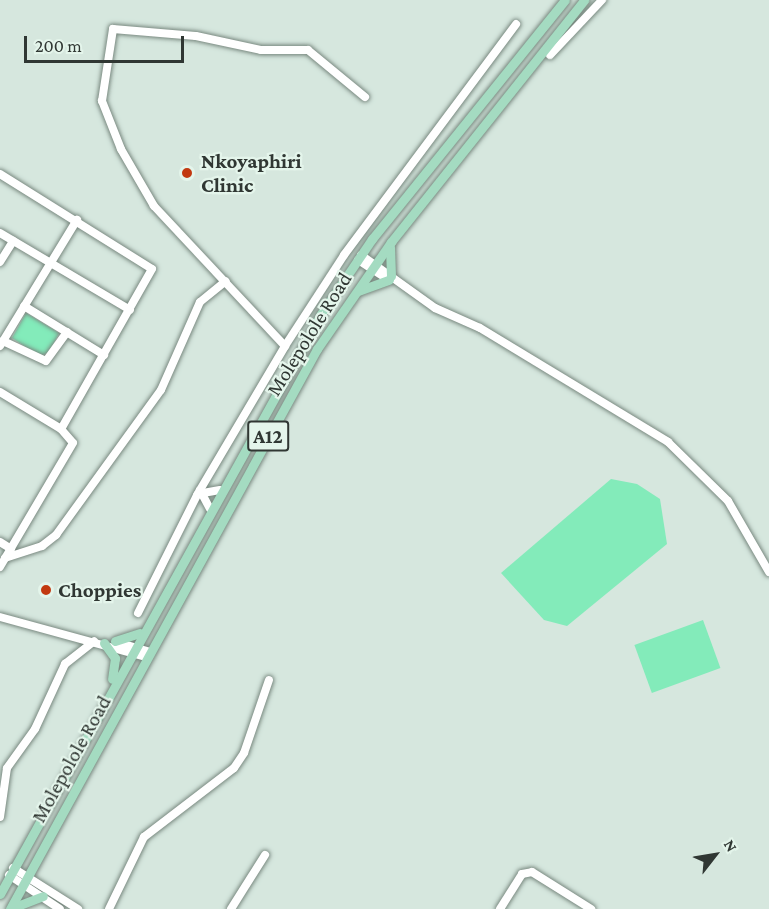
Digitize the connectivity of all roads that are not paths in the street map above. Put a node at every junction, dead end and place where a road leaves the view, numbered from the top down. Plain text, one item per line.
1 (565, 0) edge
2 (584, 0) edge
3 (602, 0) edge
4 (516, 24) dead end
5 (550, 56) dead end
6 (366, 97) dead end
7 (0, 174) edge
8 (77, 220) junction
9 (0, 233) edge
10 (13, 241) junction
11 (391, 242) junction
12 (359, 257) junction
13 (0, 262) edge
14 (50, 263) junction
15 (373, 267) junction
16 (390, 278) junction
17 (226, 281) junction
18 (355, 292) junction
19 (24, 306) junction
20 (130, 310) junction
21 (67, 332) junction
22 (1, 343) edge
23 (285, 346) junction
24 (104, 355) junction
25 (0, 392) edge
26 (61, 429) junction
27 (220, 490) junction
28 (201, 491) junction
29 (210, 510) junction
30 (0, 542) edge
31 (11, 549) junction
32 (5, 558) junction
33 (0, 567) edge
34 (769, 572) edge
35 (138, 613) dead end
36 (0, 617) edge
37 (144, 629) junction
38 (83, 637) junction
39 (115, 641) junction
40 (99, 642) junction
41 (133, 649) junction
42 (148, 655) junction
43 (269, 680) dead end
44 (110, 690) junction
45 (0, 817) edge
46 (265, 855) dead end
47 (11, 872) junction
48 (25, 880) junction
49 (0, 894) edge
50 (49, 897) junction
51 (10, 909) edge
52 (60, 909) edge
53 (78, 909) edge
54 (109, 909) edge
55 (231, 909) edge
56 (500, 909) edge
57 (591, 909) edge

1 - 12 main road, Molepolole Road / A12
2 - 11 main road, Molepolole Road / A12
3 - 5 street
4 - 23 street
6 - 17 street
7 - 8 street
8 - 14 street
8 - 20 street
9 - 10 street
10 - 13 street
10 - 14 street
11 - 15 main road, Molepolole Road / A12
11 - 16 main road
12 - 15 street
12 - 27 main road, Molepolole Road / A12
14 - 19 street
14 - 20 street
15 - 16 street
15 - 18 main road, Molepolole Road / A12
16 - 18 main road
16 - 34 street
17 - 23 street
17 - 32 street
18 - 42 main road, Molepolole Road / A12
19 - 21 street
19 - 22 street
20 - 24 street
21 - 22 street
21 - 24 street
23 - 28 street
24 - 26 street
25 - 26 street
26 - 31 street
27 - 28 street
27 - 29 main road, Molepolole Road / A12
28 - 29 street
28 - 35 street
29 - 37 main road, Molepolole Road / A12
30 - 31 street
31 - 32 street
32 - 33 street
36 - 38 street
37 - 39 main road
37 - 41 main road, Molepolole Road / A12
38 - 39 street
38 - 40 street
39 - 41 street
40 - 41 street
40 - 44 main road
40 - 45 street
41 - 42 street
41 - 44 main road, Molepolole Road / A12
42 - 48 main road, Molepolole Road / A12
43 - 54 street
44 - 47 main road, Molepolole Road / A12
46 - 55 street
47 - 48 street
47 - 49 main road, Molepolole Road / A12
48 - 50 street
48 - 50 street
48 - 51 main road, Molepolole Road / A12
50 - 51 main road
50 - 52 street
50 - 53 street
56 - 57 street

